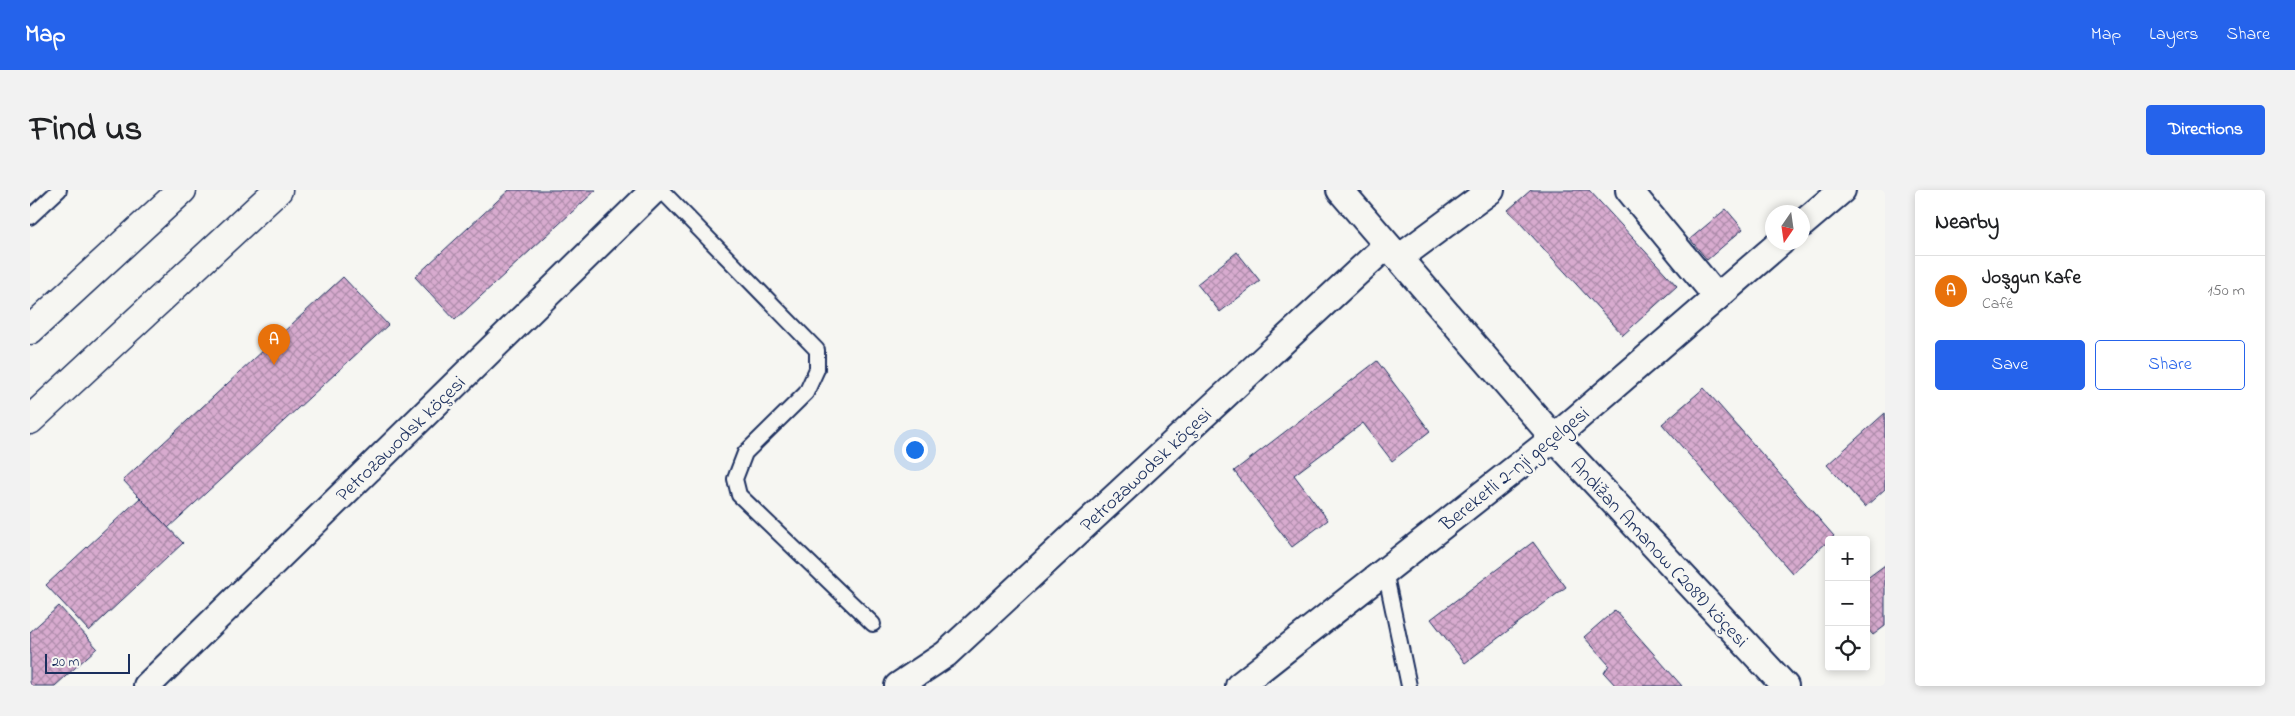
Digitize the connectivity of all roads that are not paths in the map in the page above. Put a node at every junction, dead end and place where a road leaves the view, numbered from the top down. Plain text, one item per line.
1 (59, 190) edge
2 (182, 190) edge
3 (278, 190) edge
4 (654, 190) edge
5 (661, 190) edge
6 (1340, 190) edge
7 (1491, 190) edge
8 (1630, 190) edge
9 (1842, 190) edge
10 (30, 217) edge
11 (1810, 217) edge
12 (1772, 250) edge
13 (1393, 252) junction
14 (1717, 298) junction
15 (30, 330) edge
16 (30, 420) edge
17 (1554, 438) junction
18 (1385, 571) junction
19 (873, 624) dead end
20 (147, 686) edge
21 (898, 686) edge
22 (1239, 686) edge
23 (1409, 686) edge
24 (1785, 686) edge

1 - 10 lane
2 - 15 main road
3 - 16 main road
4 - 20 street, Petrozawodsk köçesi
5 - 19 lane
6 - 13 street, Andižan Amanow (2089) köçesi
7 - 13 street, Petrozawodsk köçesi
8 - 14 street
9 - 11 street
12 - 14 street, Bereketli 2-nji geçelgesi
13 - 17 street, Andižan Amanow (2089) köçesi
13 - 21 street, Petrozawodsk köçesi
14 - 17 street, Bereketli 2-nji geçelgesi
17 - 18 street, Bereketli 2-nji geçelgesi
17 - 24 street, Andižan Amanow (2089) köçesi
18 - 22 street, Bereketli 2-nji geçelgesi
18 - 23 lane

